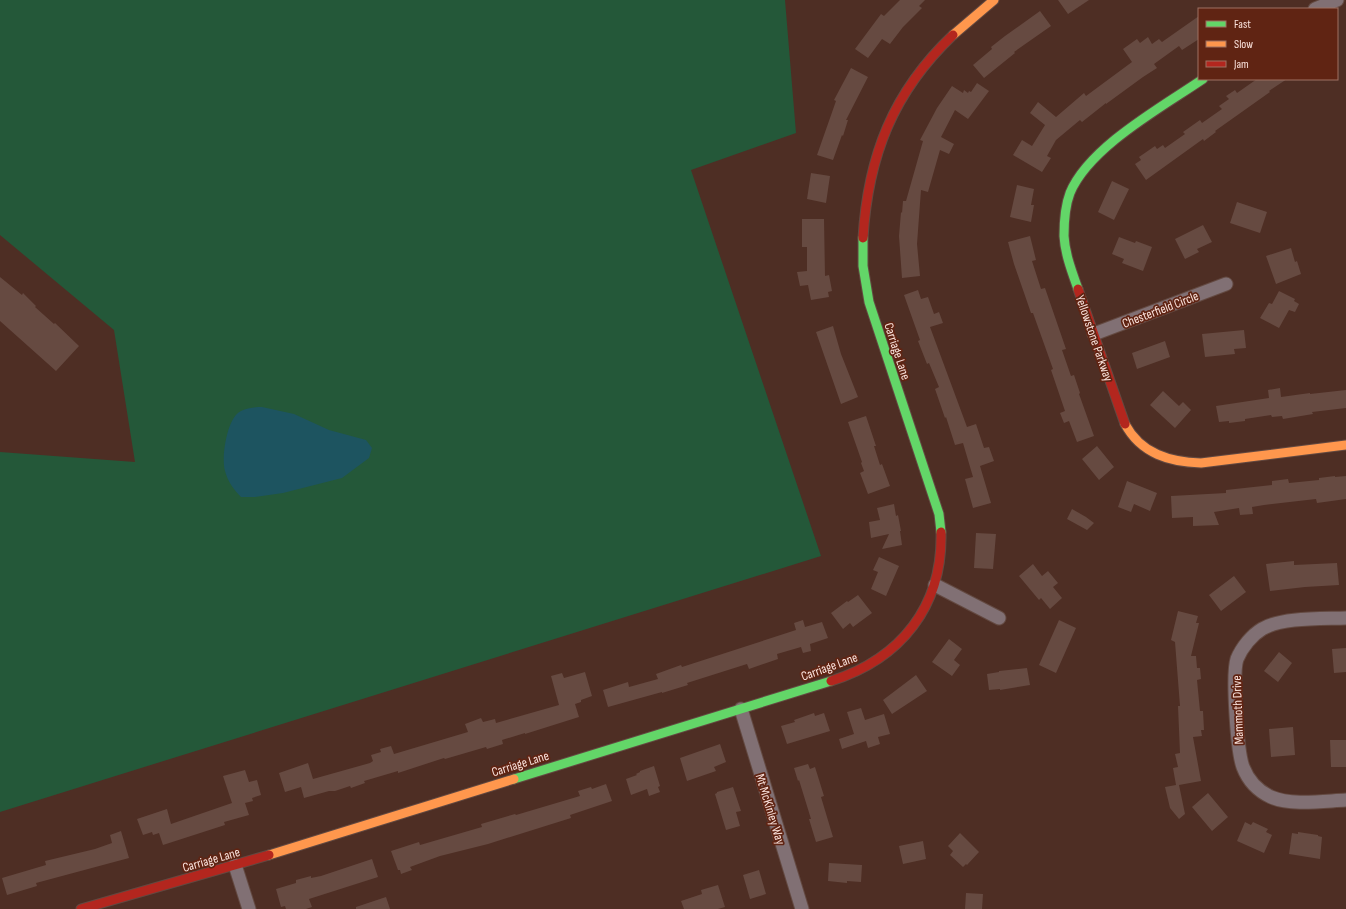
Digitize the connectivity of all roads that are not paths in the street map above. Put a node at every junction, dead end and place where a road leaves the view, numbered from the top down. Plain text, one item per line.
1 (994, 0) edge
2 (1337, 0) edge
3 (1317, 8) edge
4 (1202, 80) edge
5 (1226, 284) dead end
6 (1094, 334) junction
7 (1346, 445) edge
8 (935, 585) junction
9 (999, 618) dead end
10 (1346, 618) edge
11 (741, 709) junction
12 (1346, 800) edge
13 (235, 865) junction
14 (81, 909) edge
15 (248, 909) edge
16 (802, 909) edge

1 - 8 street, Carriage Lane
2 - 3 street
4 - 6 street, Yellowstone Parkway
5 - 6 street, Chesterfield Circle
6 - 7 street, Yellowstone Parkway
8 - 9 street
8 - 11 street, Carriage Lane
10 - 12 street, Mammoth Drive
11 - 13 street, Carriage Lane
11 - 16 street, Mt McKinley Way
13 - 14 street, Carriage Lane
13 - 15 street

